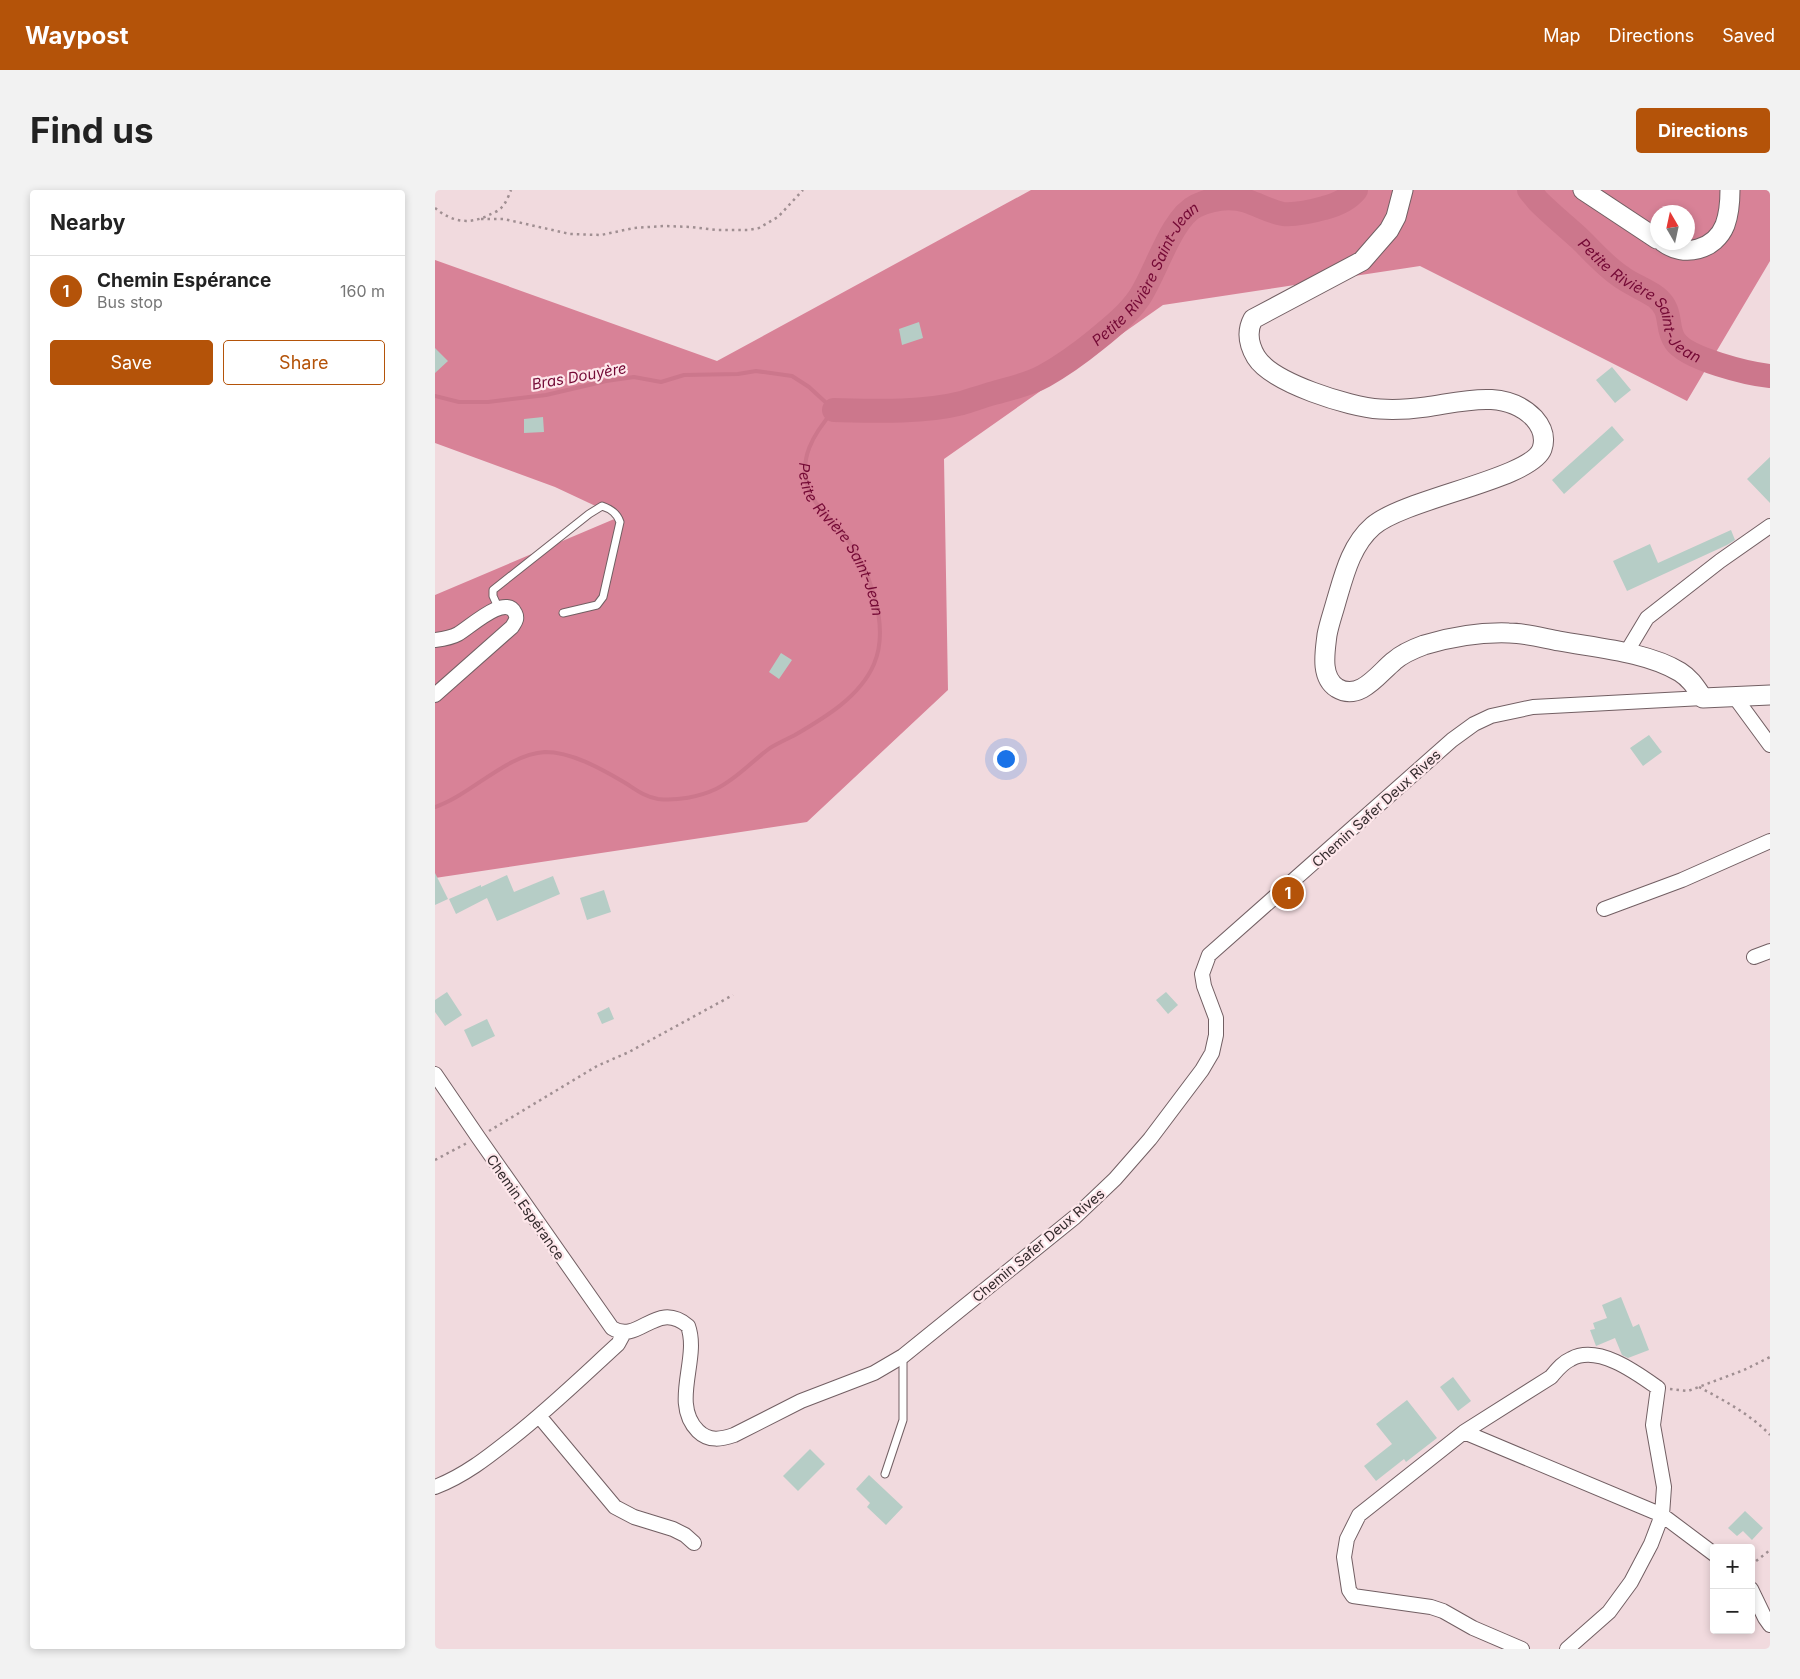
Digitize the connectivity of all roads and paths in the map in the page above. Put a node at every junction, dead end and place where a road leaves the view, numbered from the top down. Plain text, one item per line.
1 (511, 190) edge
2 (803, 190) edge
3 (1403, 190) edge
4 (1583, 190) edge
5 (1730, 190) edge
6 (435, 208) edge
7 (481, 219) junction
8 (1650, 234) edge
9 (1695, 250) edge
10 (1770, 526) edge
11 (498, 607) junction
12 (563, 613) dead end
13 (435, 640) edge
14 (1626, 653) junction
15 (435, 695) edge
16 (1770, 695) edge
17 (1734, 696) junction
18 (1703, 698) junction
19 (1770, 745) edge
20 (1770, 840) edge
21 (1604, 909) dead end
22 (1770, 950) edge
23 (1754, 957) dead end
24 (733, 995) dead end
25 (435, 1074) edge
26 (478, 1137) junction
27 (435, 1160) edge
28 (624, 1333) junction
29 (903, 1356) junction
30 (1770, 1357) edge
31 (1699, 1387) junction
32 (1659, 1388) junction
33 (539, 1416) junction
34 (1464, 1432) junction
35 (1770, 1435) edge
36 (885, 1474) dead end
37 (435, 1487) edge
38 (1662, 1515) junction
39 (694, 1543) dead end
40 (1770, 1550) edge
41 (1710, 1551) edge
42 (1755, 1562) edge
43 (1755, 1597) edge
44 (1770, 1625) edge
45 (1522, 1649) edge
46 (1567, 1649) edge

1 - 7 path
2 - 7 path
3 - 14 street
4 - 8 street
5 - 9 street
6 - 7 path
10 - 14 street
11 - 12 lane
11 - 13 street
11 - 15 street
14 - 18 street
16 - 17 street
17 - 18 street
17 - 19 street
18 - 29 street, Chemin Safer Deux Rives
20 - 21 street
22 - 23 street
24 - 26 path
25 - 26 street, Chemin Espérance
26 - 27 path
26 - 28 street, Chemin Espérance
28 - 29 street, Chemin Safer Deux Rives
28 - 33 street, Chemin Safer Deux Rives
29 - 36 lane
30 - 31 path
31 - 32 path
31 - 35 path
32 - 34 street
32 - 38 street
33 - 37 street, Chemin Safer Deux Rives
33 - 39 street
34 - 38 street
34 - 45 street
38 - 41 street
38 - 46 street
40 - 42 path
43 - 44 street

